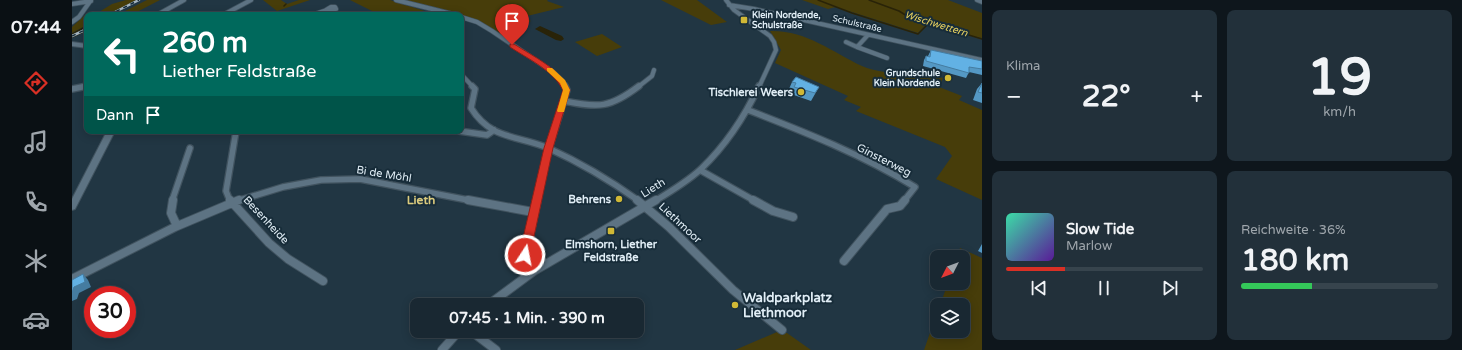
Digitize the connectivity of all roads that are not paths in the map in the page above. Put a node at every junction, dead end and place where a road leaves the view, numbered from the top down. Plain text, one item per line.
1 (91, 0) edge
2 (184, 0) edge
3 (251, 0) edge
4 (396, 0) edge
5 (726, 0) edge
6 (977, 0) edge
7 (982, 2) edge
8 (72, 4) edge
9 (729, 5) junction
10 (327, 10) dead end
11 (162, 12) edge
12 (229, 12) edge
13 (321, 12) edge
14 (444, 12) edge
15 (464, 18) edge
16 (72, 22) edge
17 (868, 35) junction
18 (846, 42) dead end
19 (72, 44) edge
20 (84, 46) edge
21 (857, 47) junction
22 (887, 58) dead end
23 (982, 60) edge
24 (654, 70) dead end
25 (464, 77) edge
26 (468, 80) junction
27 (464, 81) edge
28 (84, 87) edge
29 (72, 89) edge
30 (564, 101) junction
31 (748, 110) junction
32 (494, 130) junction
33 (464, 132) edge
34 (109, 134) edge
35 (236, 134) edge
36 (190, 148) dead end
37 (549, 148) junction
38 (700, 170) junction
39 (233, 201) junction
40 (72, 206) edge
41 (645, 206) junction
42 (533, 212) junction
43 (793, 217) dead end
44 (178, 226) junction
45 (844, 261) dead end
46 (534, 271) junction
47 (72, 279) edge
48 (323, 281) dead end
49 (497, 298) edge
50 (782, 330) dead end
51 (453, 338) edge
52 (480, 338) edge
53 (442, 350) edge
54 (496, 350) edge

1 - 8 street
1 - 16 street
2 - 11 street
3 - 12 street
4 - 14 street
5 - 9 street
6 - 7 street
9 - 17 street, Schulstraße
9 - 31 street, Lieth
10 - 13 street
15 - 30 street
17 - 21 street
17 - 23 street, Schulstraße
18 - 21 street
19 - 20 street
21 - 22 street
24 - 30 street
25 - 26 street
26 - 27 street
26 - 32 street, Liethmoor
28 - 29 street
30 - 37 street
31 - 38 street, Lieth
31 - 45 street, Ginsterweg
32 - 33 street
32 - 37 street, Liethmoor
34 - 40 street
35 - 39 street
36 - 44 street
37 - 41 street, Liethmoor
37 - 42 street
38 - 41 street, Lieth
38 - 43 street
39 - 42 street, Bi de Möhl
39 - 44 street, Bi de Möhl
39 - 48 street, Besenheide
41 - 46 street, Lieth
41 - 50 street, Liethmoor
42 - 46 street
44 - 47 street, Bi de Möhl
46 - 49 street, Lieth
51 - 53 street
52 - 54 street

